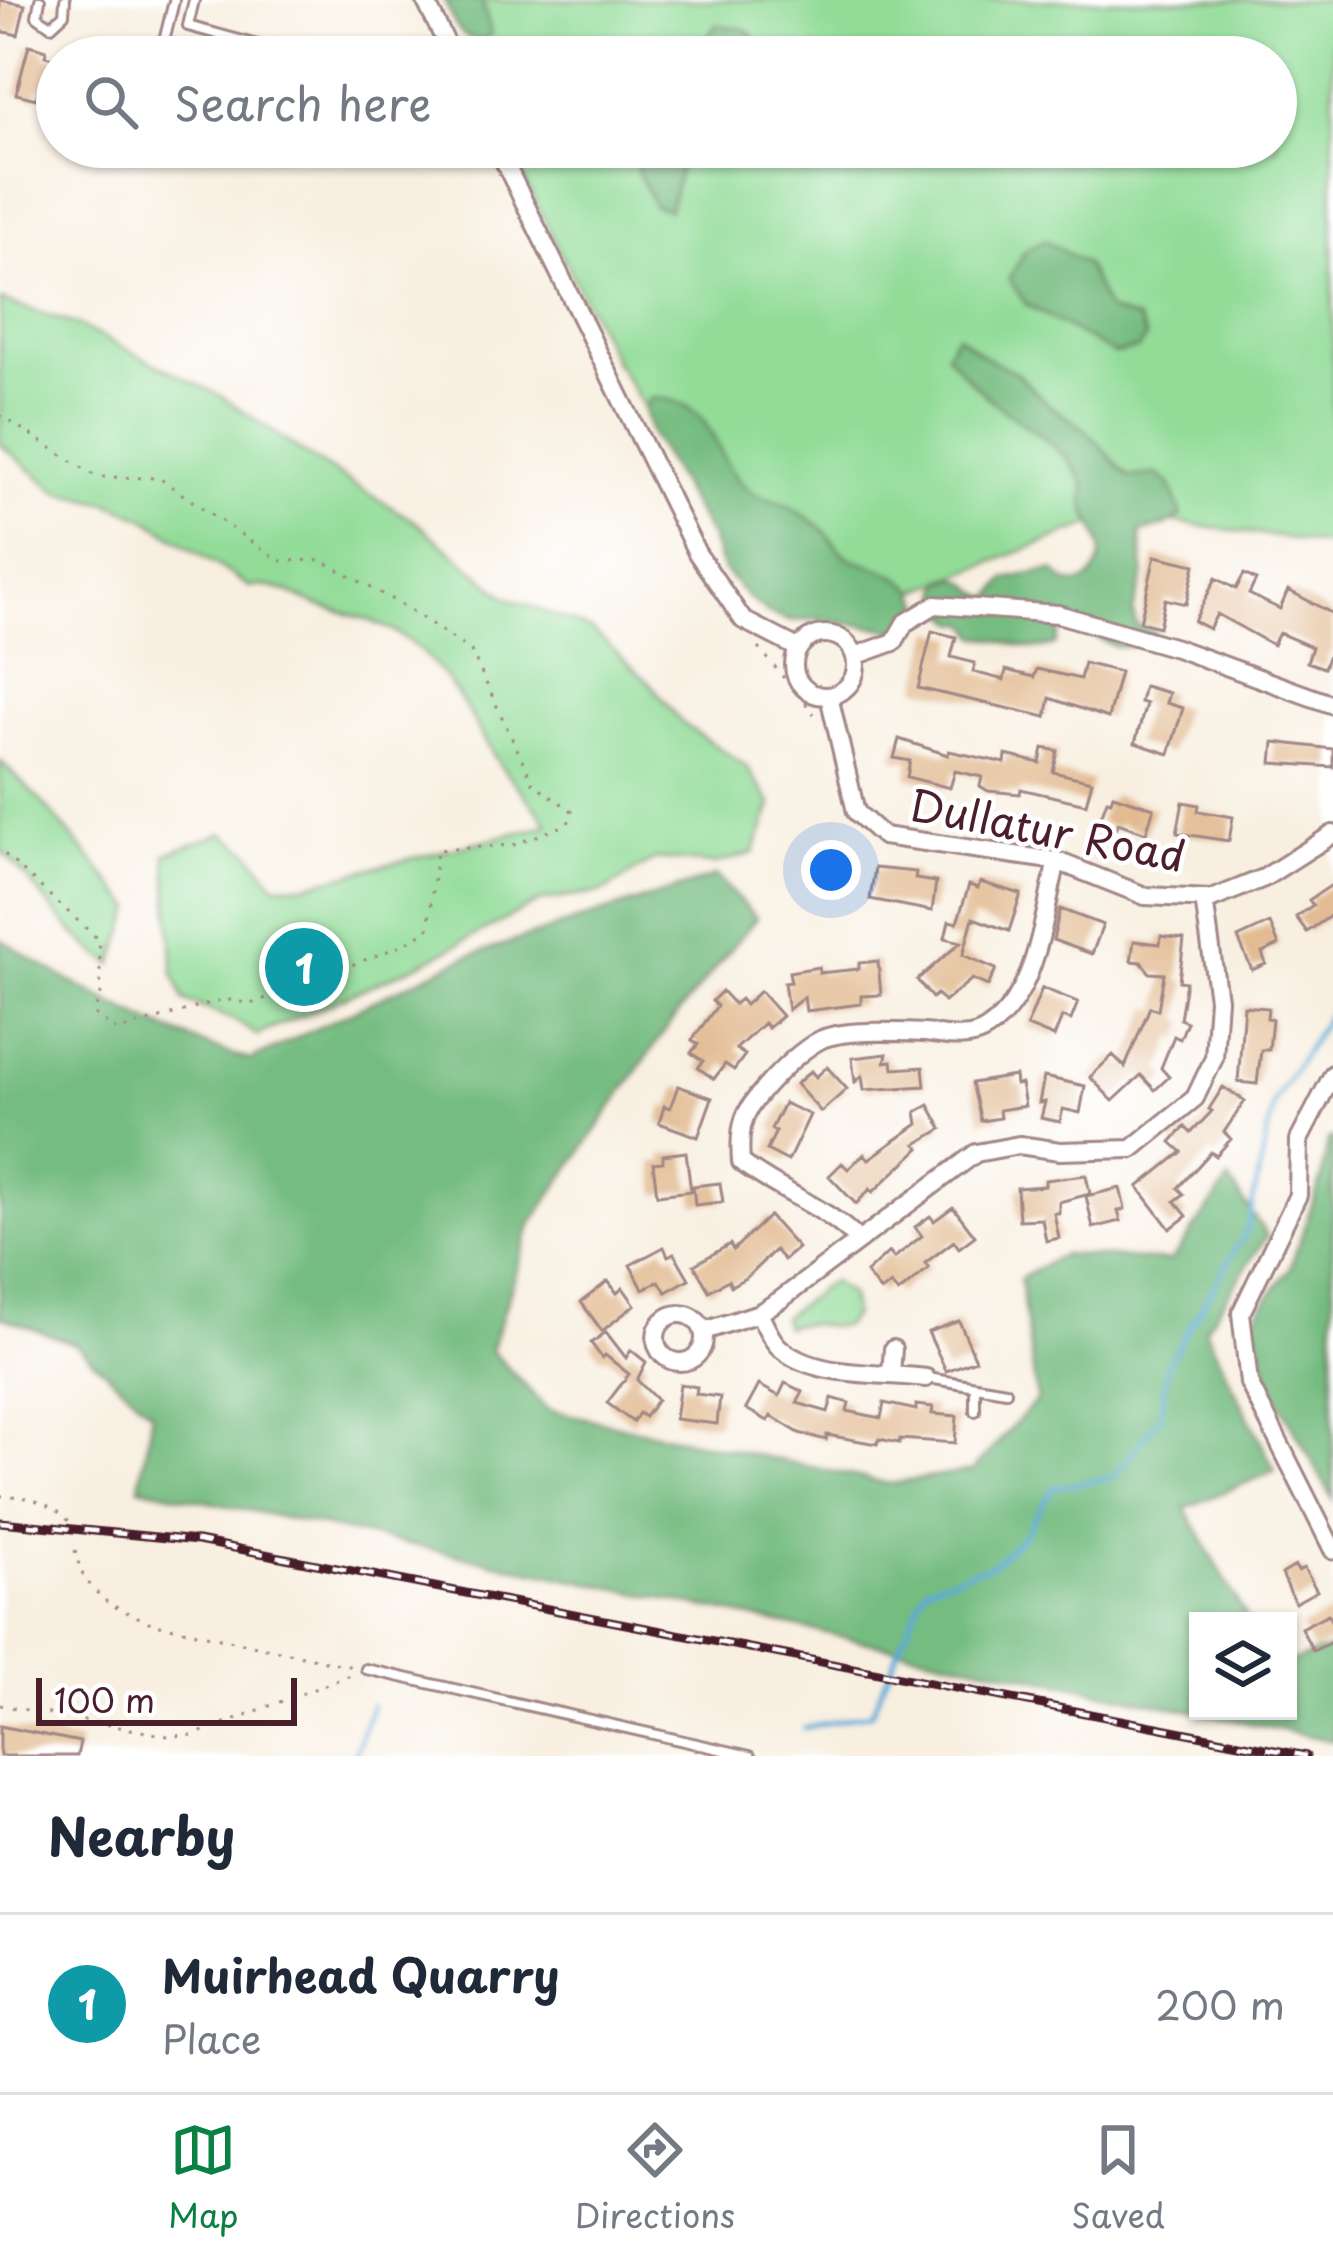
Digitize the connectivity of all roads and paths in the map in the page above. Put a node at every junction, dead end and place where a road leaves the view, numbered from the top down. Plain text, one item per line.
1 (40, 0) edge
2 (65, 0) edge
3 (172, 0) edge
4 (425, 0) edge
5 (193, 2) edge
6 (165, 36) edge
7 (224, 36) edge
8 (443, 36) edge
9 (507, 168) edge
10 (0, 415) edge
11 (798, 648) junction
12 (854, 656) junction
13 (829, 696) junction
14 (1333, 706) edge
15 (1333, 834) edge
16 (0, 850) edge
17 (1057, 861) junction
18 (1204, 898) junction
19 (1333, 1074) edge
20 (859, 1241) junction
21 (759, 1313) junction
22 (704, 1331) dead end
23 (893, 1349) dead end
24 (891, 1373) junction
25 (926, 1378) joint
26 (975, 1387) junction
27 (1006, 1391) dead end
28 (975, 1412) dead end
29 (0, 1496) edge
30 (70, 1522) dead end
31 (75, 1550) dead end
32 (1333, 1550) edge
33 (366, 1670) junction
34 (0, 1705) edge
35 (750, 1756) edge

1 - 2 lane
3 - 5 lane
3 - 6 lane
4 - 8 street
5 - 7 lane
9 - 11 street
10 - 16 path
11 - 12 street
11 - 13 street
12 - 13 street
12 - 14 street
13 - 17 street, Dullatur Road
15 - 18 street, Dullatur Road
17 - 18 street, Dullatur Road
17 - 20 street
18 - 20 street
19 - 32 street
20 - 21 street
21 - 22 street
21 - 24 street
23 - 24 street
24 - 25 street
25 - 26 lane
26 - 27 lane
26 - 28 lane
29 - 30 path
31 - 33 path
33 - 34 path
33 - 35 lane

